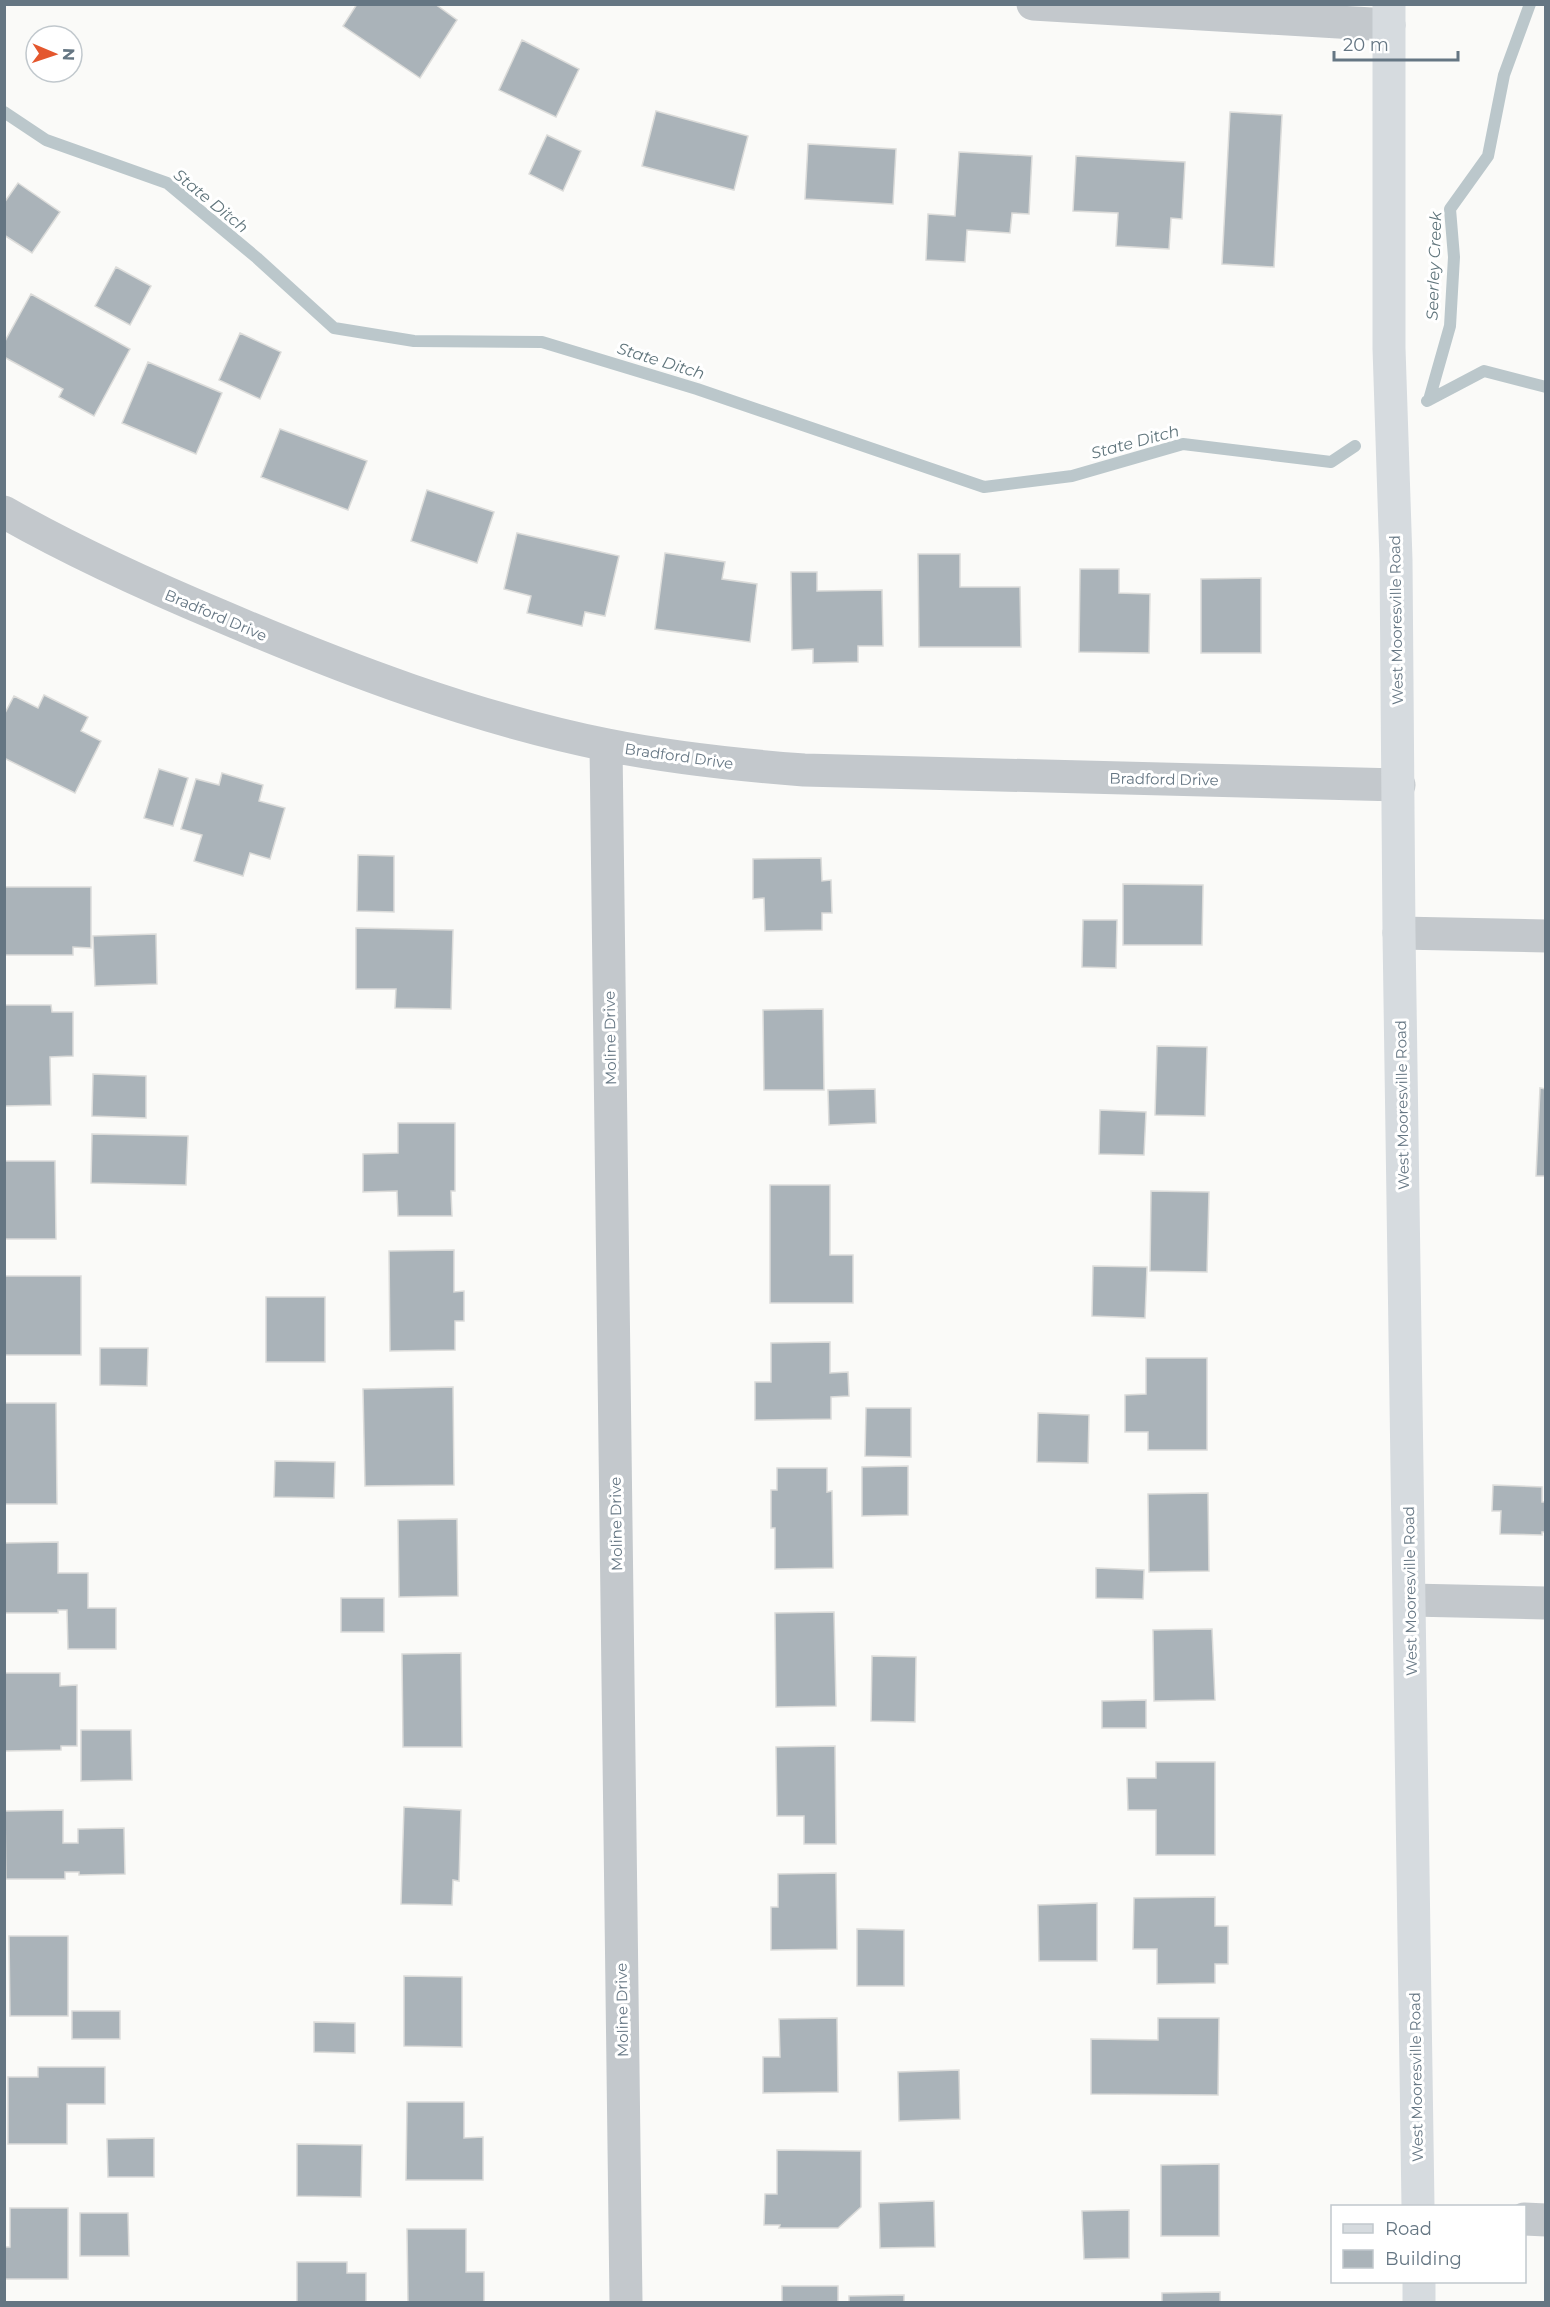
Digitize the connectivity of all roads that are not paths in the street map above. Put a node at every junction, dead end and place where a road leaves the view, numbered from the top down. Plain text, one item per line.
1 (1033, 4) edge
2 (1389, 14) edge
3 (4, 512) edge
4 (606, 745) junction
5 (1399, 785) junction
6 (1399, 933) junction
7 (1545, 936) edge
8 (1410, 1600) junction
9 (1545, 1603) edge
10 (1418, 2205) edge
11 (1526, 2219) edge
12 (1545, 2220) edge
13 (1419, 2283) edge
14 (626, 2302) edge
15 (1419, 2302) edge

1 - 2 street
2 - 5 main road, West Mooresville Road
3 - 4 street, Bradford Drive
4 - 5 street, Bradford Drive
4 - 14 street, Moline Drive
5 - 6 main road, West Mooresville Road
6 - 7 street
6 - 8 main road, West Mooresville Road
8 - 9 street
8 - 10 main road, West Mooresville Road
11 - 12 street
13 - 15 main road

